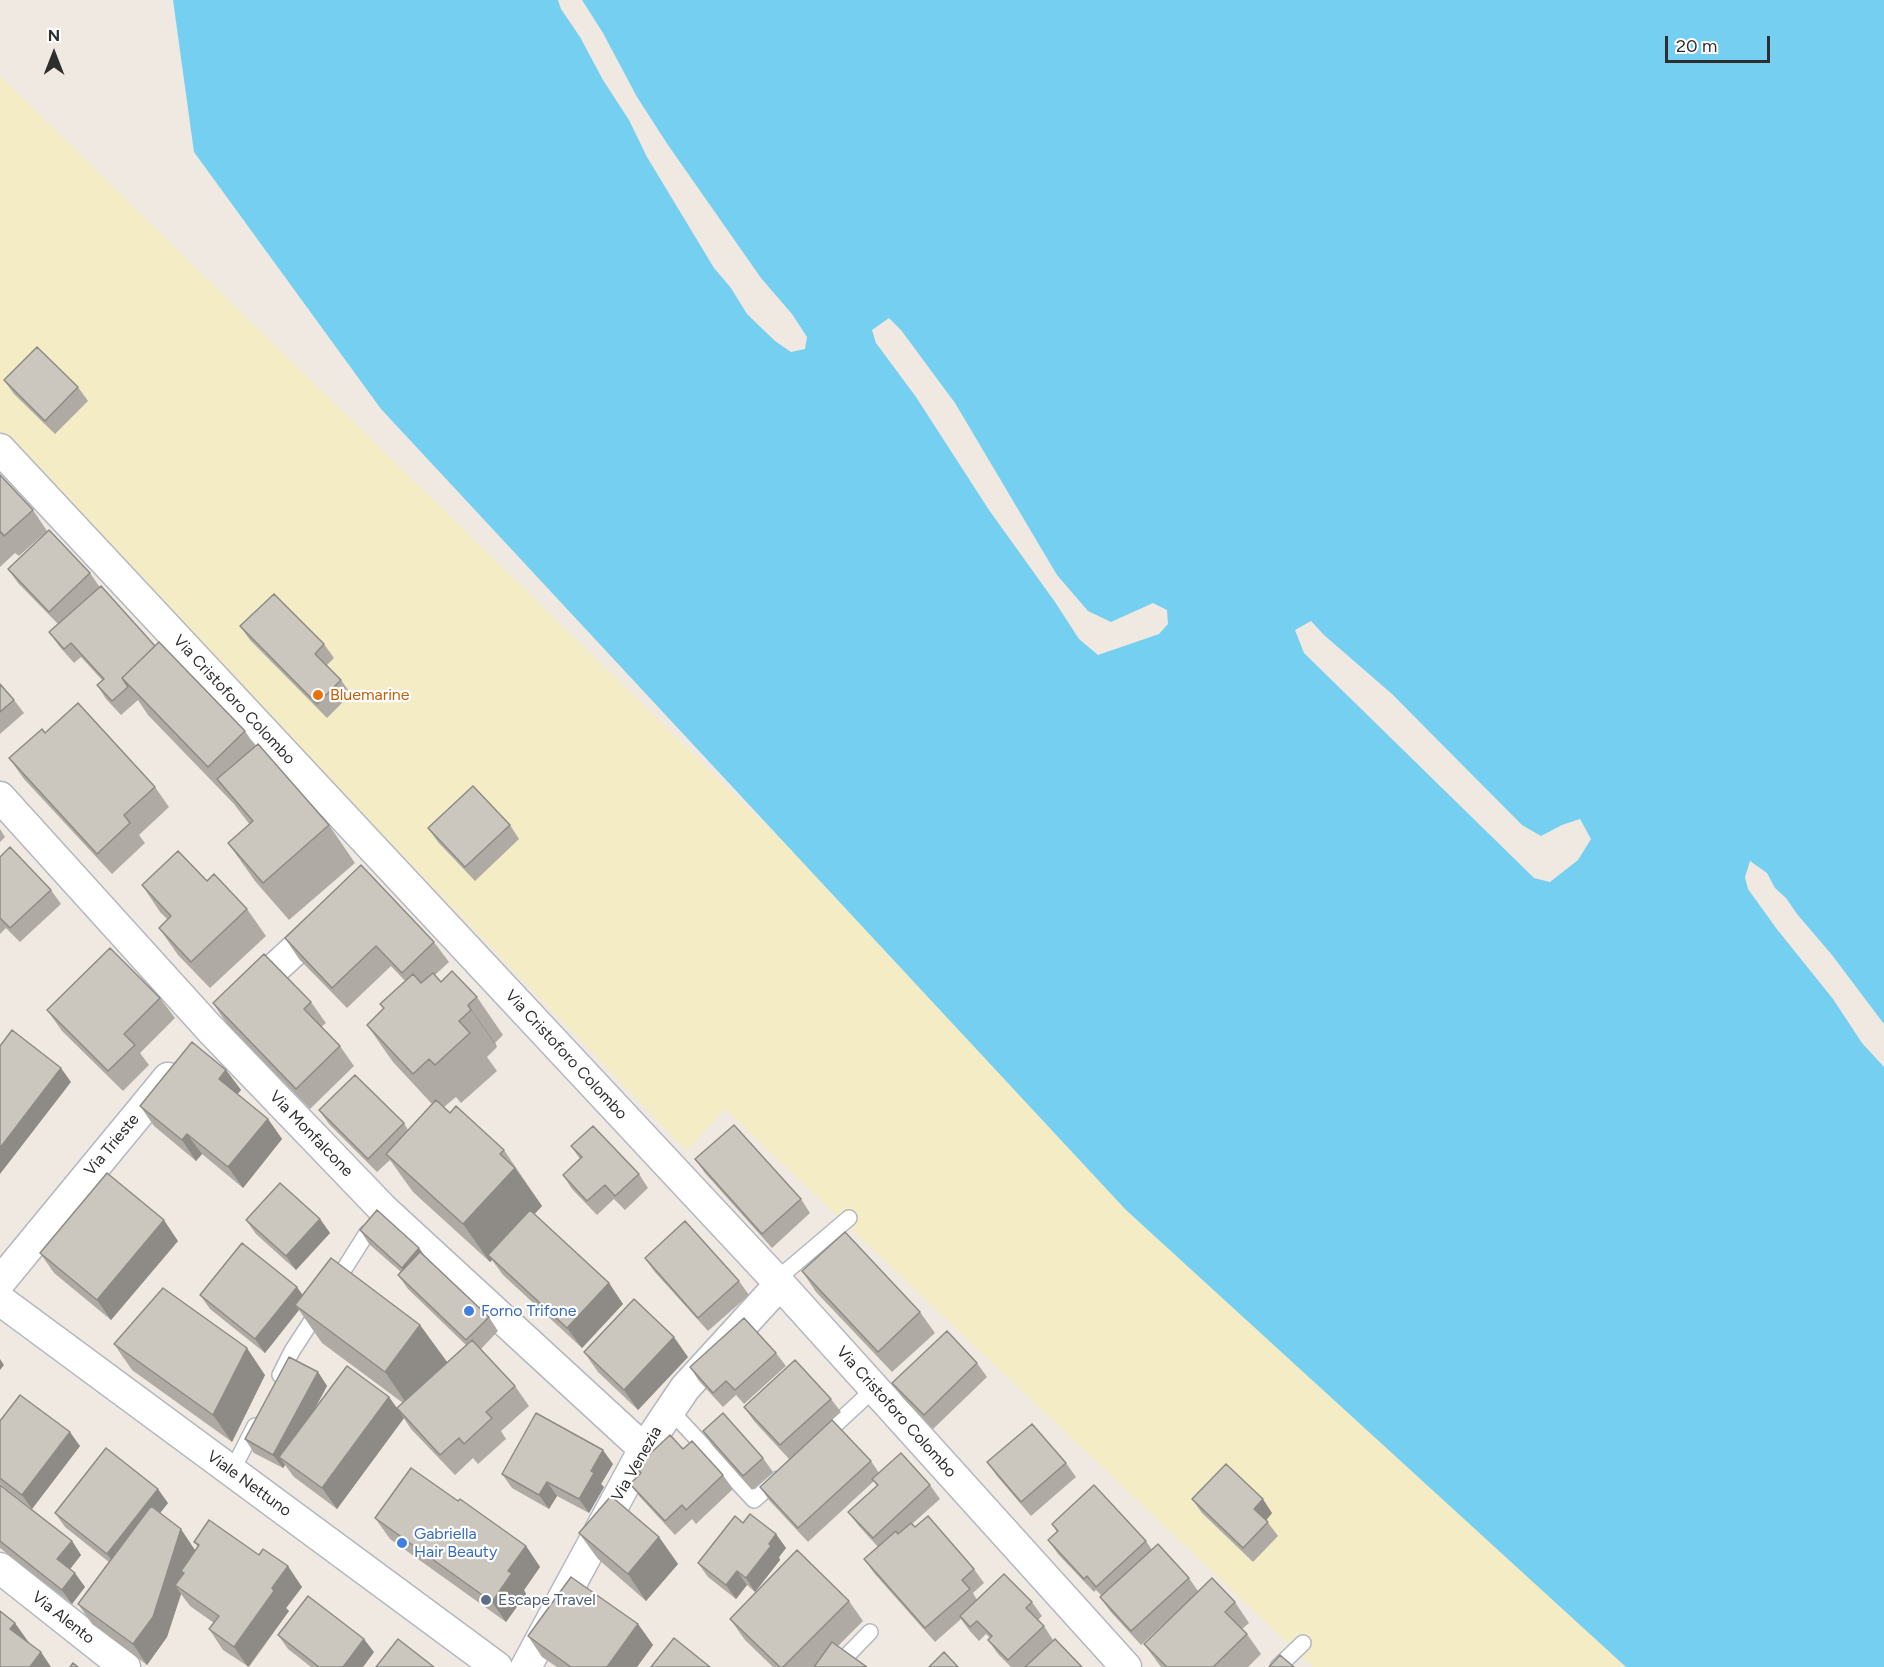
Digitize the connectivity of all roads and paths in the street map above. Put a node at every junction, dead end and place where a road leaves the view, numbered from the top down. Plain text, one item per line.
1 (0, 448) edge
2 (0, 797) edge
3 (345, 904) edge
4 (197, 1044) junction
5 (849, 1218) dead end
6 (367, 1233) edge
7 (0, 1282) edge
8 (778, 1282) junction
9 (0, 1300) edge
10 (874, 1389) junction
11 (272, 1391) edge
12 (670, 1410) junction
13 (262, 1411) edge
14 (814, 1444) edge
15 (644, 1449) junction
16 (788, 1468) edge
17 (232, 1471) junction
18 (0, 1568) edge
19 (870, 1632) dead end
20 (1303, 1642) dead end
21 (125, 1667) edge
22 (497, 1667) edge
23 (526, 1667) edge
24 (836, 1667) edge
25 (1126, 1667) edge
26 (1278, 1667) edge

1 - 8 street, Via Cristoforo Colombo
2 - 4 street, Via Monfalcone
3 - 4 street, Via Trieste
4 - 7 street, Via Trieste
4 - 15 street, Via Monfalcone
5 - 8 lane
6 - 11 lane
8 - 10 street, Via Cristoforo Colombo
8 - 12 street, Via Venezia
9 - 17 street, Viale Nettuno
10 - 14 lane
10 - 25 street, Via Cristoforo Colombo
12 - 15 street, Via Venezia
12 - 16 lane
13 - 17 lane
15 - 23 street, Via Venezia
17 - 22 street, Viale Nettuno
18 - 21 street, Via Alento
19 - 24 lane
20 - 26 lane

